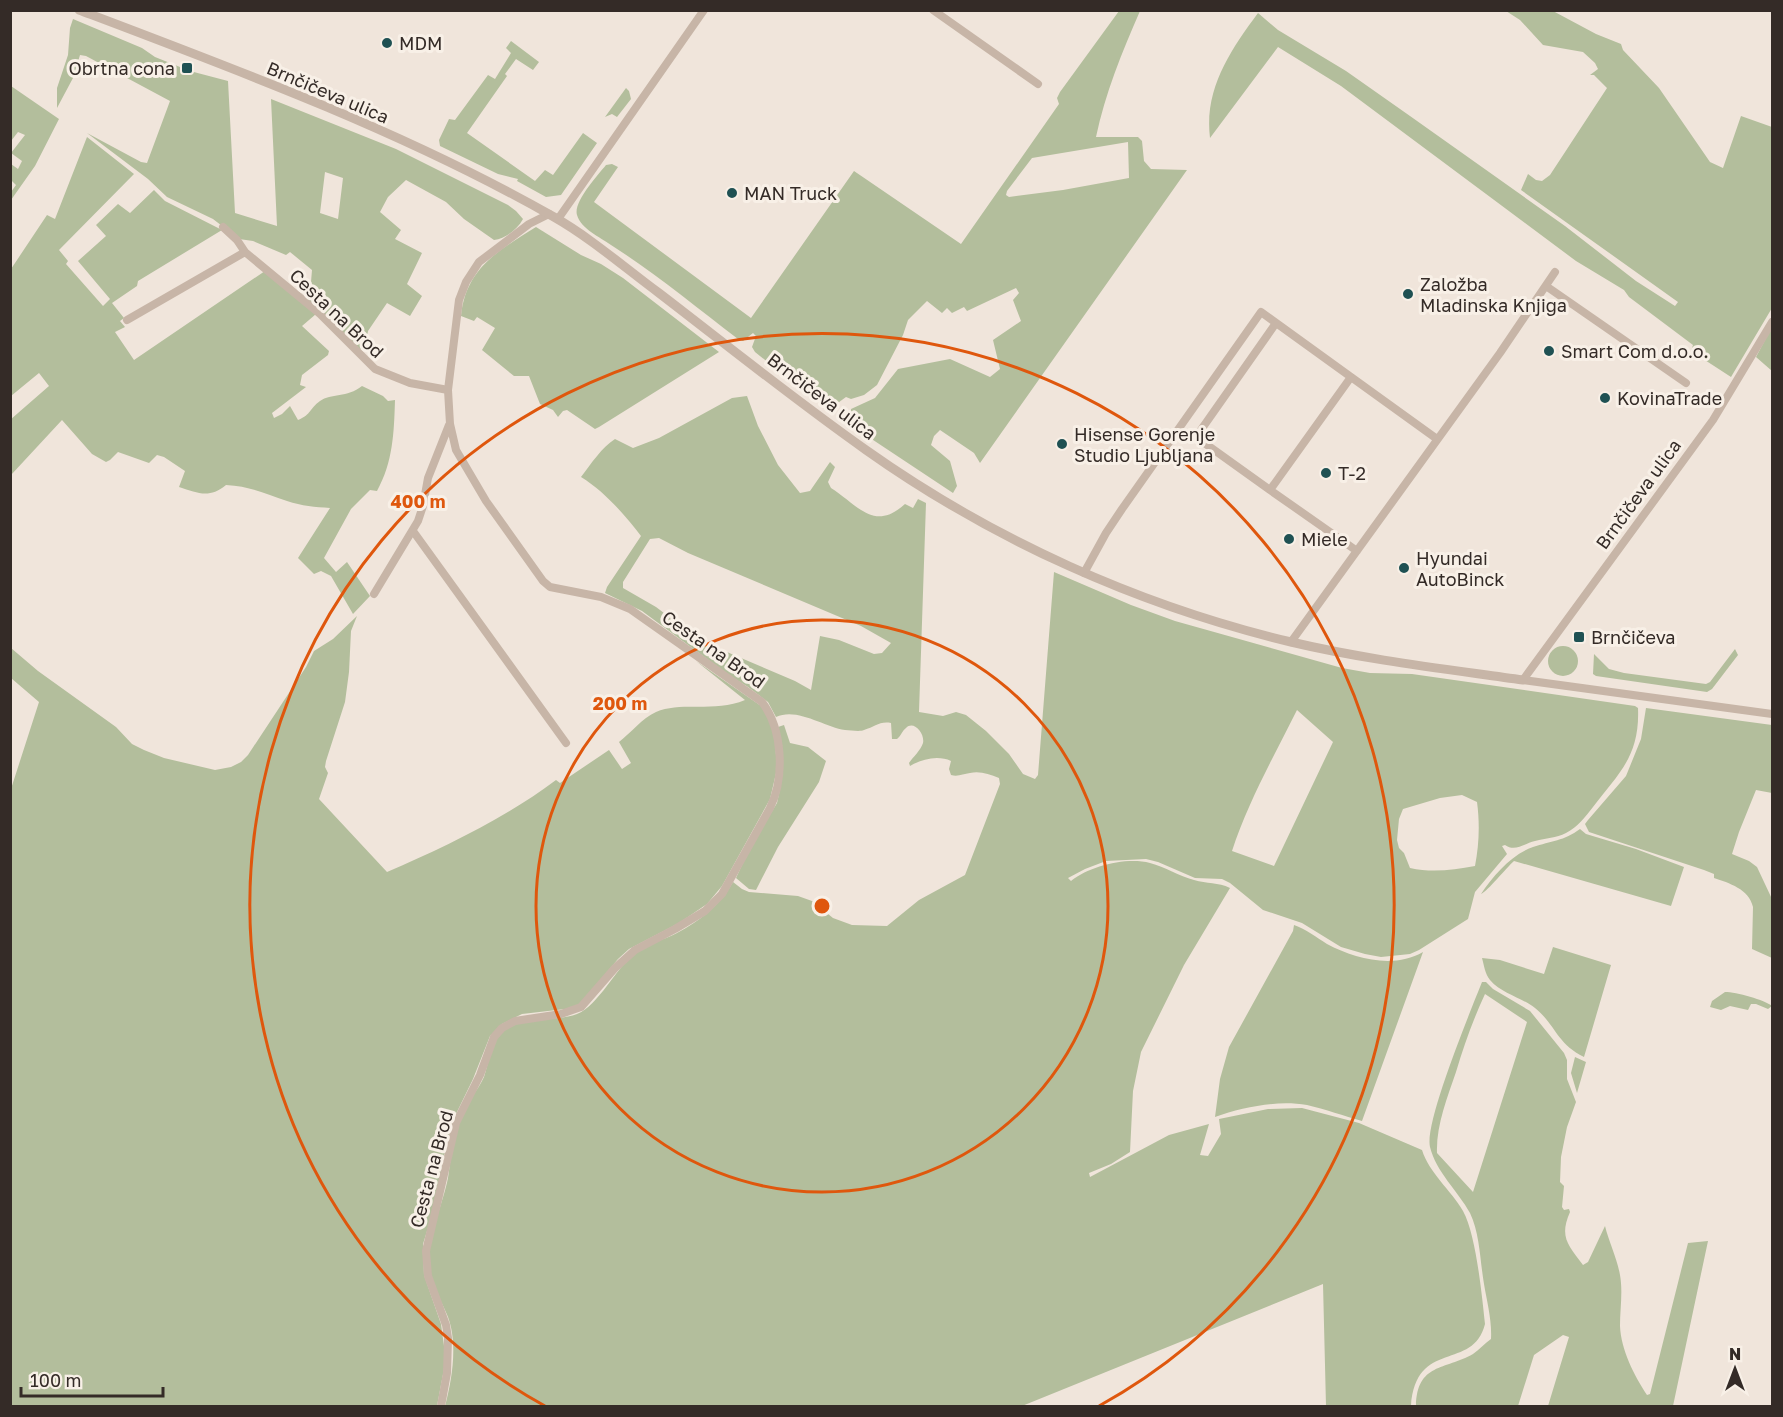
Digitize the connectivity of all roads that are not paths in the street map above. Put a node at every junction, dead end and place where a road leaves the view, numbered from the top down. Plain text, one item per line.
1 (79, 10) edge
2 (704, 10) edge
3 (933, 10) edge
4 (1038, 84) dead end
5 (553, 216) junction
6 (223, 227) dead end
7 (245, 252) junction
8 (1555, 272) dead end
9 (1546, 286) junction
10 (128, 320) dead end
11 (1773, 322) edge
12 (1276, 323) junction
13 (1351, 377) junction
14 (1686, 383) dead end
15 (448, 390) junction
16 (450, 424) junction
17 (1437, 439) junction
18 (1270, 490) junction
19 (413, 531) junction
20 (1357, 551) junction
21 (1084, 573) junction
22 (374, 594) dead end
23 (1291, 642) junction
24 (1523, 680) junction
25 (1773, 714) edge
26 (566, 743) dead end
27 (441, 1407) edge

1 - 5 street, Brnčičeva ulica
2 - 5 street
3 - 4 street
5 - 15 street, Cesta na Brod
5 - 21 street, Brnčičeva ulica
6 - 7 street, Cesta na Brod
7 - 10 street
7 - 15 street, Cesta na Brod
8 - 9 street
9 - 14 street
9 - 17 street
11 - 24 street, Brnčičeva ulica
12 - 13 street
12 - 18 street
12 - 21 street
13 - 17 street
13 - 18 street
15 - 16 street, Cesta na Brod
16 - 19 street
16 - 27 street, Cesta na Brod
17 - 20 street
18 - 20 street
19 - 22 street
19 - 26 street
20 - 23 street
21 - 23 street, Brnčičeva ulica
23 - 24 street, Brnčičeva ulica
24 - 25 street, Brnčičeva ulica

